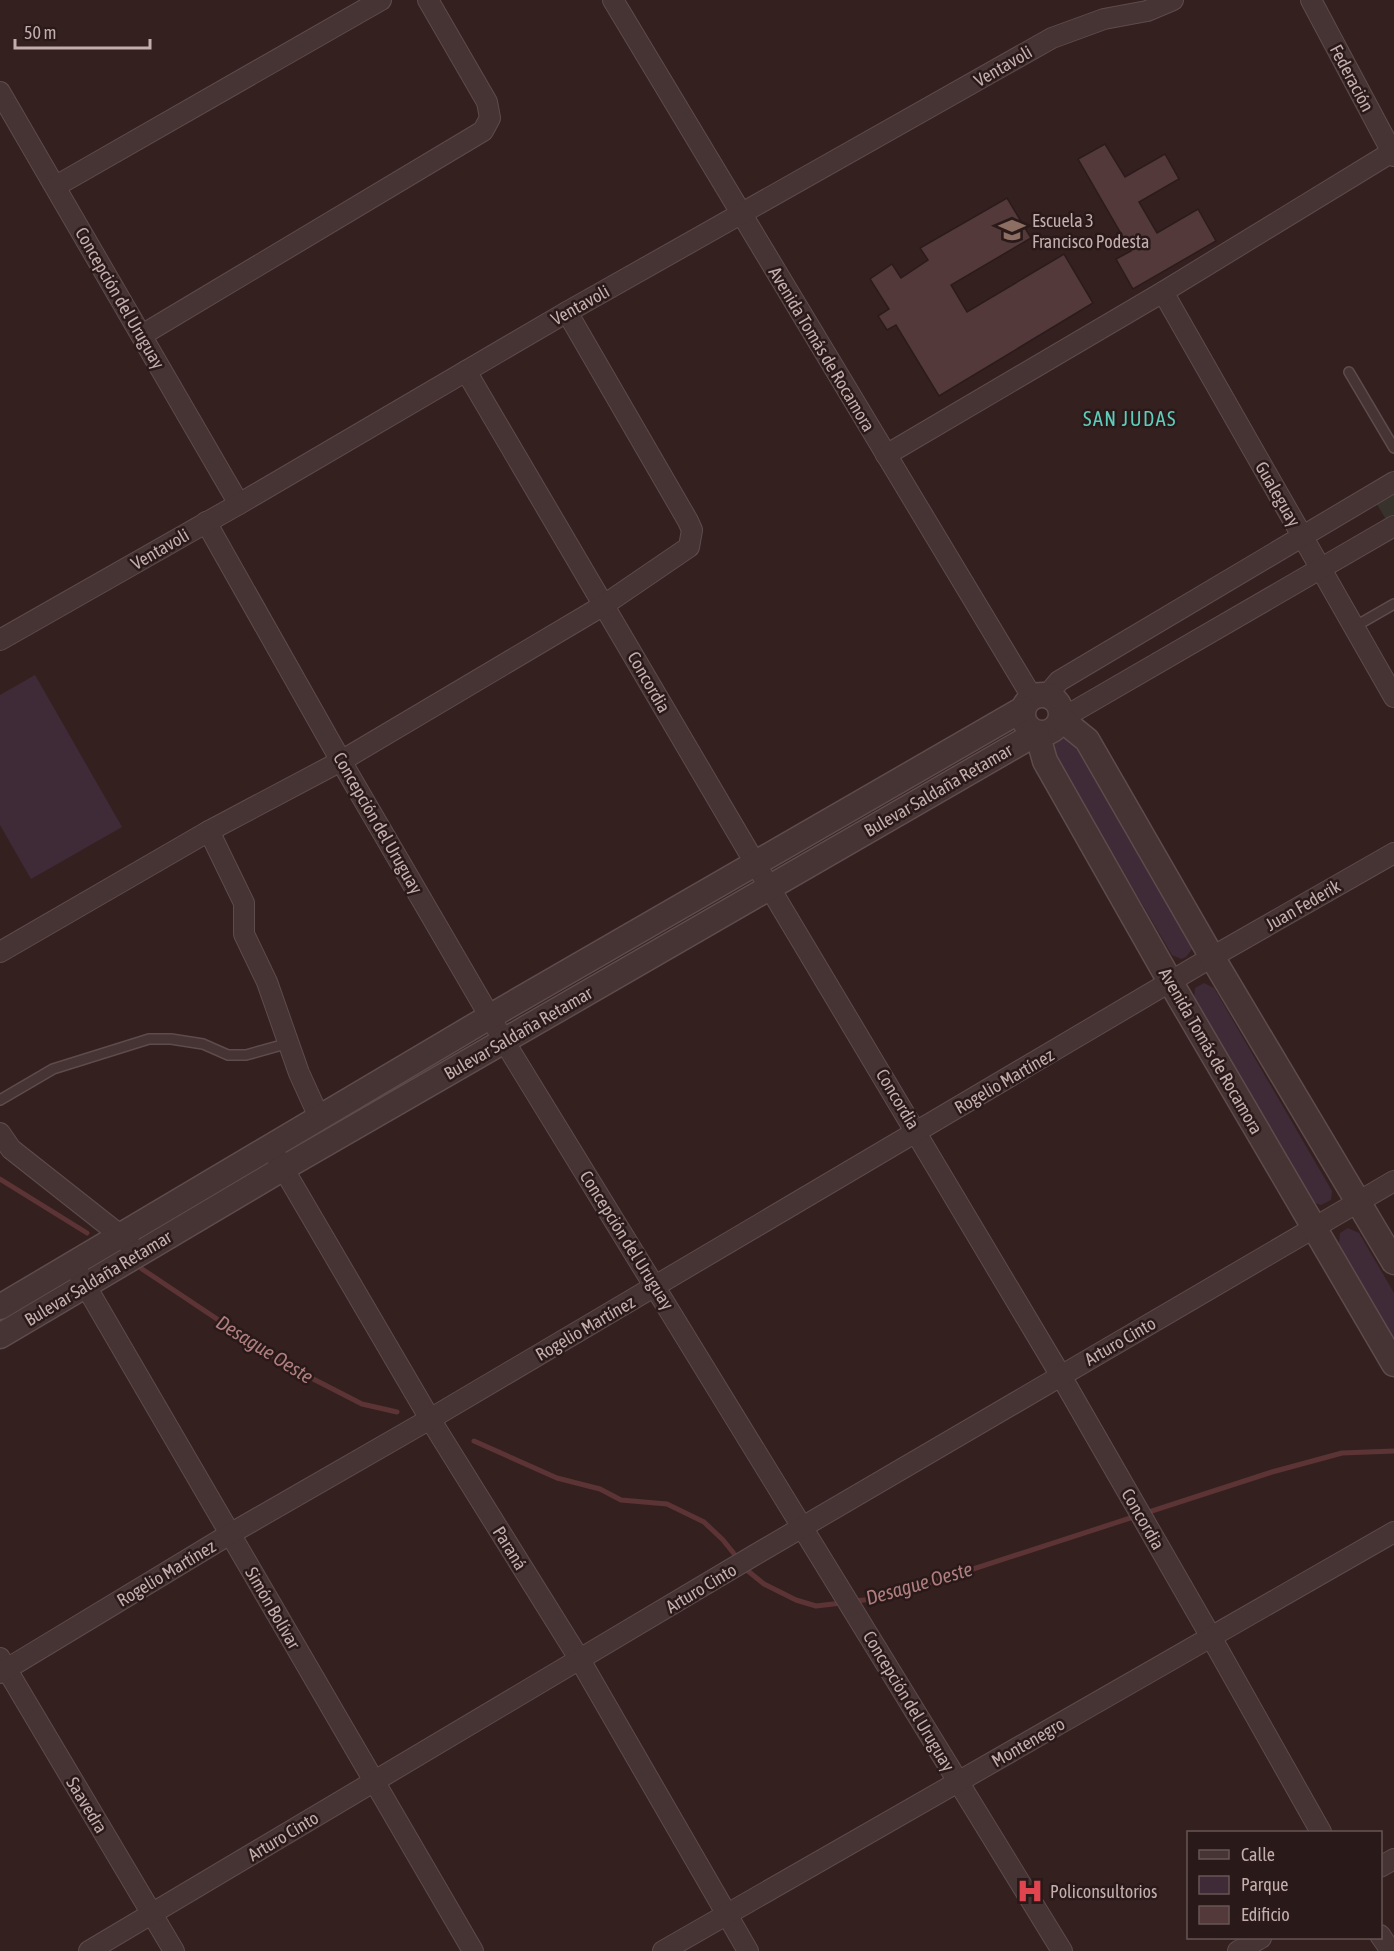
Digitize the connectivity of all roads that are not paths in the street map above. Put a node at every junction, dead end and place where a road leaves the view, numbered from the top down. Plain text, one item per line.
1 (381, 0) edge
2 (428, 0) edge
3 (613, 0) edge
4 (1173, 0) edge
5 (1311, 0) edge
6 (0, 92) edge
7 (1393, 154) edge
8 (56, 186) junction
9 (741, 215) junction
10 (1163, 292) junction
11 (567, 312) junction
12 (142, 335) junction
13 (466, 371) junction
14 (1349, 372) dead end
15 (1394, 448) edge
16 (886, 455) junction
17 (1394, 482) edge
18 (239, 504) junction
19 (206, 522) junction
20 (1394, 526) edge
21 (1302, 537) junction
22 (1320, 568) junction
23 (1394, 604) edge
24 (604, 605) junction
25 (1354, 627) junction
26 (0, 640) edge
27 (1394, 697) edge
28 (1034, 700) junction
29 (1061, 719) junction
30 (1037, 733) junction
31 (341, 761) junction
32 (209, 831) junction
33 (1394, 853) edge
34 (755, 863) junction
35 (770, 888) junction
36 (0, 952) edge
37 (1212, 957) junction
38 (1171, 983) junction
39 (491, 1016) junction
40 (504, 1041) junction
41 (289, 1043) junction
42 (0, 1100) edge
43 (319, 1117) junction
44 (917, 1132) junction
45 (0, 1133) edge
46 (270, 1146) junction
47 (282, 1168) junction
48 (1394, 1181) edge
49 (1358, 1202) junction
50 (1314, 1227) junction
51 (120, 1234) junction
52 (139, 1254) junction
53 (1394, 1262) edge
54 (73, 1264) junction
55 (87, 1286) junction
56 (656, 1286) junction
57 (0, 1306) edge
58 (0, 1336) edge
59 (1394, 1364) edge
60 (1061, 1376) junction
61 (430, 1419) junction
62 (803, 1527) junction
63 (1394, 1532) edge
64 (230, 1534) junction
65 (1211, 1637) junction
66 (580, 1660) junction
67 (2, 1667) edge
68 (375, 1781) junction
69 (958, 1782) junction
70 (1320, 1831) edge
71 (152, 1914) junction
72 (727, 1914) junction
73 (1382, 1938) edge
74 (1259, 1939) edge
75 (89, 1951) edge
76 (174, 1951) edge
77 (473, 1951) edge
78 (663, 1951) edge
79 (748, 1951) edge
80 (1062, 1951) edge
81 (1238, 1951) edge
82 (1390, 1951) edge

1 - 8 street
2 - 12 street
3 - 9 street, Avenida Tomás de Rocamora
4 - 9 street, Ventavoli
5 - 7 street, Federación
6 - 8 street, Concepción del Uruguay
7 - 10 street
8 - 12 street, Concepción del Uruguay
9 - 11 street, Ventavoli
9 - 16 street, Avenida Tomás de Rocamora
10 - 16 street
10 - 21 street, Gualeguay
11 - 13 street, Ventavoli
11 - 24 street
12 - 18 street, Concepción del Uruguay
13 - 18 street, Ventavoli
13 - 24 street, Concordia
14 - 15 lane
16 - 28 street, Avenida Tomás de Rocamora
17 - 21 street, Bulevar Saldaña Retamar
18 - 19 street, Ventavoli
19 - 26 street, Ventavoli
19 - 31 street, Concepción del Uruguay
20 - 22 street, Bulevar Saldaña Retamar
21 - 22 street, Gualeguay
21 - 28 street, Bulevar Saldaña Retamar
22 - 25 street, Gualeguay
22 - 29 street, Bulevar Saldaña Retamar
23 - 25 lane
24 - 31 street
24 - 34 street, Concordia
25 - 27 street, Gualeguay
28 - 29 street
28 - 30 street, Bulevar Saldaña Retamar
28 - 34 street, Bulevar Saldaña Retamar
29 - 30 street, Bulevar Saldaña Retamar
29 - 37 street
30 - 35 street, Bulevar Saldaña Retamar
30 - 38 street, Avenida Tomás de Rocamora
31 - 32 street
31 - 39 street, Concepción del Uruguay
32 - 36 street
32 - 41 street
33 - 37 street, Juan Federik
34 - 35 street, Concordia
34 - 39 street, Bulevar Saldaña Retamar
35 - 40 street, Bulevar Saldaña Retamar
35 - 44 street, Concordia
37 - 38 street, Juan Federik
37 - 49 street
38 - 44 street, Rogelio Martínez
38 - 50 street, Avenida Tomás de Rocamora
39 - 40 street, Concepción del Uruguay
39 - 43 street, Bulevar Saldaña Retamar
40 - 47 street, Bulevar Saldaña Retamar
40 - 56 street, Concepción del Uruguay
41 - 42 lane
41 - 43 street
43 - 46 street, Bulevar Saldaña Retamar
44 - 56 street, Rogelio Martínez
44 - 60 street, Concordia
45 - 51 street
46 - 47 street, Paraná
46 - 51 street, Bulevar Saldaña Retamar
47 - 52 street, Bulevar Saldaña Retamar
47 - 61 street, Paraná
48 - 49 street, Arturo Cinto
49 - 50 street, Arturo Cinto
49 - 53 street
50 - 59 street, Avenida Tomás de Rocamora
50 - 60 street, Arturo Cinto
51 - 52 street
51 - 54 street, Bulevar Saldaña Retamar
52 - 55 street, Bulevar Saldaña Retamar
54 - 55 street, Simón Bolívar
54 - 57 street, Bulevar Saldaña Retamar
55 - 58 street, Bulevar Saldaña Retamar
55 - 64 street, Simón Bolívar
56 - 61 street, Rogelio Martínez
56 - 62 street, Concepción del Uruguay
60 - 62 street, Arturo Cinto
60 - 65 street, Concordia
61 - 64 street, Rogelio Martínez
61 - 66 street, Paraná
62 - 66 street, Arturo Cinto
62 - 69 street, Concepción del Uruguay
63 - 65 street, Montenegro
64 - 67 street, Rogelio Martínez
64 - 68 street, Simón Bolívar
65 - 69 street, Montenegro
65 - 70 street, Concordia
66 - 68 street, Arturo Cinto
66 - 72 street, Paraná
67 - 71 street, Saavedra
68 - 71 street, Arturo Cinto
68 - 77 street, Simón Bolívar
69 - 72 street, Montenegro
69 - 80 street, Concepción del Uruguay
71 - 75 street, Arturo Cinto
71 - 76 street, Saavedra
72 - 78 street, Montenegro
72 - 79 street, Paraná
73 - 82 street
74 - 81 street

